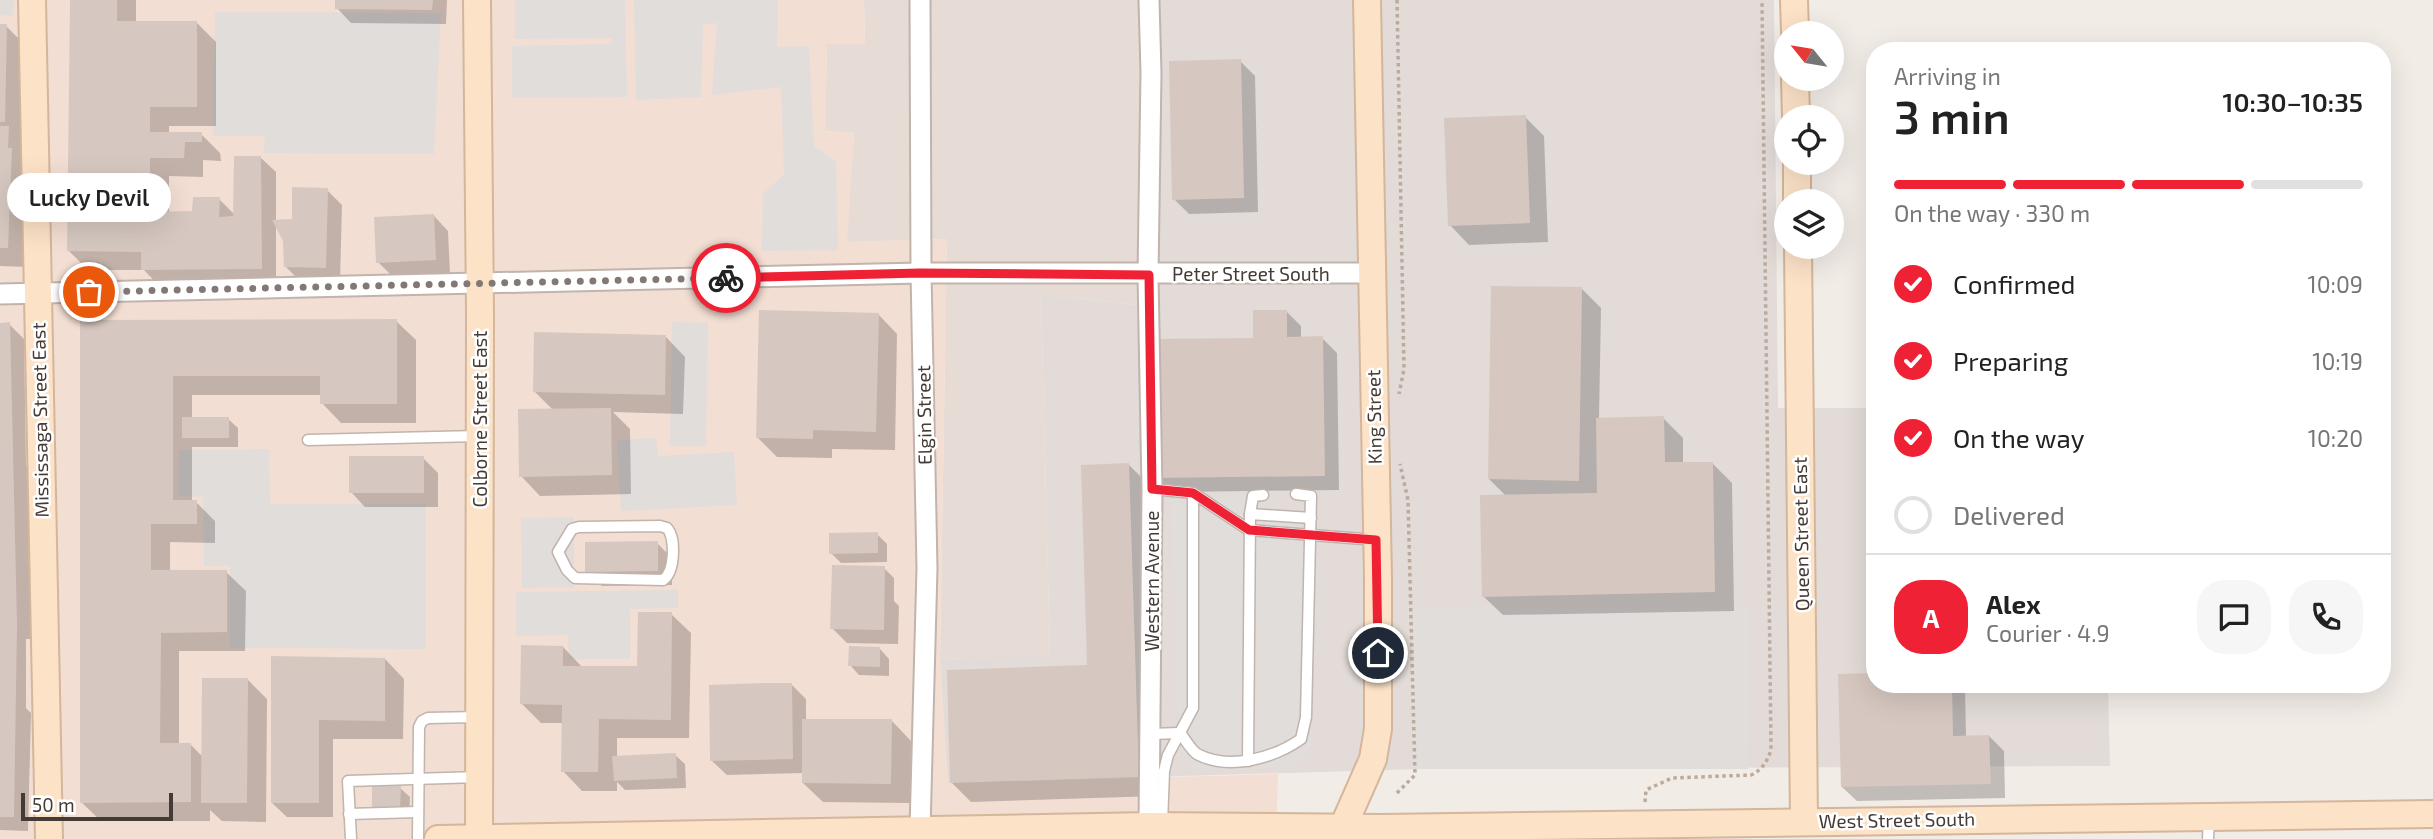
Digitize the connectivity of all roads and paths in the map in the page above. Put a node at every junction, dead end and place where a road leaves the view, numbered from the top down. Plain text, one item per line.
1 (32, 0) edge
2 (477, 0) edge
3 (920, 0) edge
4 (1149, 0) edge
5 (1367, 0) edge
6 (1396, 0) edge
7 (1762, 0) edge
8 (1794, 0) edge
9 (1795, 21) edge
10 (1798, 259) edge
11 (920, 273) junction
12 (1372, 273) junction
13 (1149, 275) junction
14 (480, 284) junction
15 (0, 294) edge
16 (37, 294) junction
17 (1398, 398) dead end
18 (479, 436) junction
19 (308, 440) dead end
20 (1399, 458) dead end
21 (1152, 489) junction
22 (1193, 493) junction
23 (1296, 494) dead end
24 (1263, 495) dead end
25 (1250, 514) junction
26 (1311, 518) junction
27 (1249, 530) junction
28 (1310, 536) junction
29 (1376, 540) junction
30 (558, 552) joint
31 (479, 717) junction
32 (1180, 733) junction
33 (1150, 734) junction
34 (1248, 761) junction
35 (479, 777) junction
36 (419, 780) junction
37 (1397, 793) dead end
38 (418, 812) junction
39 (349, 814) junction
40 (2433, 814) edge
41 (1804, 822) junction
42 (1645, 824) junction
43 (1155, 826) junction
44 (2208, 828) edge
45 (920, 829) junction
46 (1976, 829) edge
47 (1342, 833) edge
48 (479, 838) edge
49 (49, 839) edge
50 (351, 839) edge
51 (418, 839) edge
52 (438, 839) edge

1 - 16 street, Mississaga Street East
2 - 14 street, Colborne Street East
3 - 11 street, Elgin Street
4 - 13 street, Western Avenue
5 - 12 street, King Street
6 - 17 path
7 - 42 path
8 - 9 street
10 - 41 street, Queen Street East
11 - 13 street, Peter Street South
11 - 14 street, Peter Street South
11 - 45 street, Elgin Street
12 - 13 street, Peter Street South
12 - 29 street, King Street
13 - 21 street, Western Avenue
14 - 16 street, Peter Street South
14 - 18 street, Colborne Street East
15 - 16 street, Peter Street South
16 - 49 street, Mississaga Street East
18 - 19 lane
18 - 31 street, Colborne Street East
20 - 37 path
21 - 22 lane
21 - 33 street, Western Avenue
22 - 27 lane
22 - 32 lane
23 - 26 lane
24 - 25 lane
25 - 26 lane
25 - 27 lane
26 - 28 lane
27 - 28 lane
27 - 34 lane
28 - 29 lane
28 - 34 lane
29 - 47 street, King Street
30 - 30 lane
31 - 35 street, Colborne Street East
31 - 36 lane
32 - 33 lane
32 - 34 lane
32 - 43 lane
33 - 43 street, Western Avenue
35 - 36 lane
35 - 48 street, Colborne Street East
36 - 38 lane
36 - 39 lane
38 - 39 lane
38 - 51 lane
39 - 50 lane
40 - 44 street, West Street South
41 - 42 street, West Street South
41 - 46 street, West Street South
42 - 47 street, West Street South
43 - 45 street, West Street South
43 - 47 street, West Street South
44 - 46 street, West Street South
45 - 48 street, West Street South
48 - 52 street, West Street South

